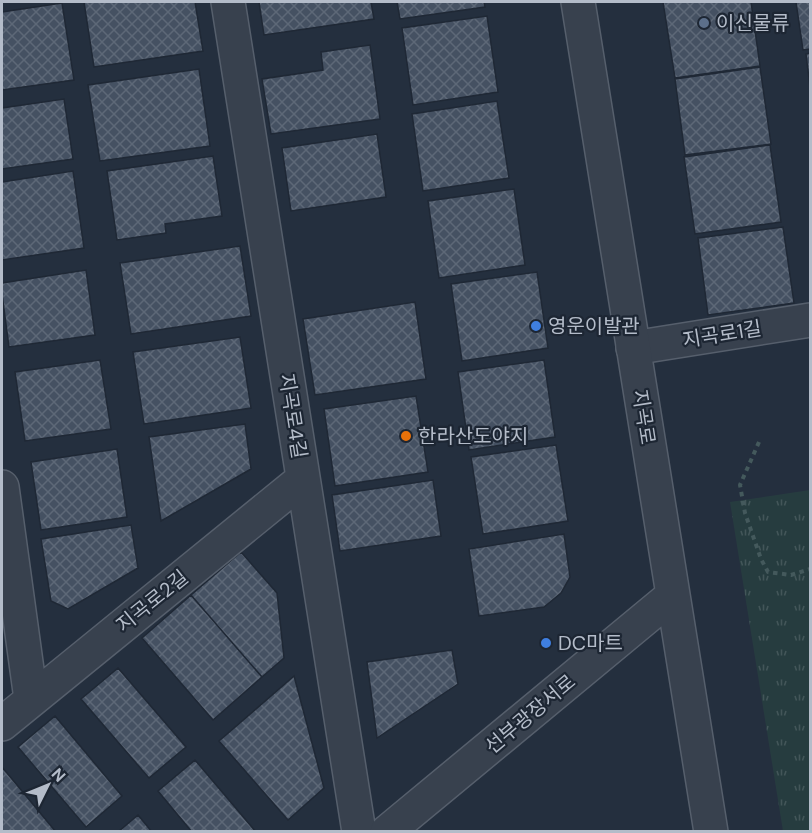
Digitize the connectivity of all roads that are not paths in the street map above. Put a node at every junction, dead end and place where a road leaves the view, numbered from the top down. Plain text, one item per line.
1 (228, 2) edge
2 (578, 2) edge
3 (810, 320) edge
4 (633, 348) junction
5 (303, 479) junction
6 (2, 487) edge
7 (672, 596) junction
8 (31, 699) junction
9 (2, 724) edge
10 (359, 831) edge
11 (387, 831) edge
12 (711, 831) edge

1 - 5 street, 지곡로4길
2 - 4 street, 지곡로
3 - 4 street, 지곡로1길
4 - 7 street, 지곡로
5 - 8 street, 지곡로2길
5 - 10 street, 지곡로4길
6 - 8 street
7 - 11 street, 선부광장서로
7 - 12 street, 지곡로
8 - 9 street, 지곡로2길

